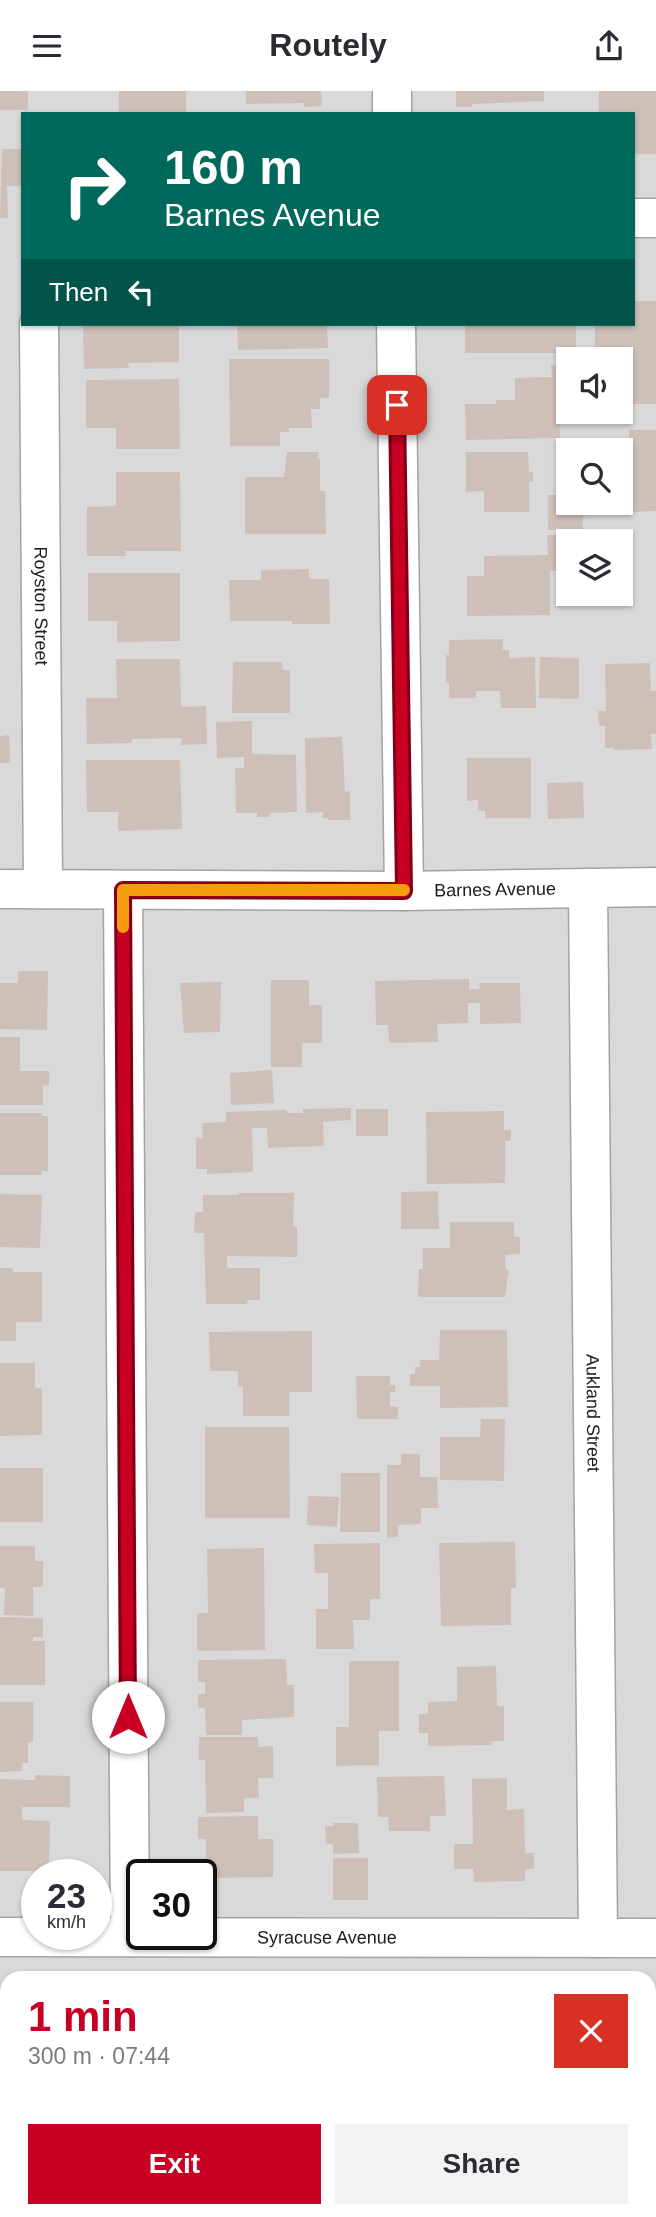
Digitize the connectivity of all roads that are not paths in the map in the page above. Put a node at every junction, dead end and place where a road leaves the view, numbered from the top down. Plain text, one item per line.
1 (392, 91) edge
2 (392, 112) edge
3 (635, 218) edge
4 (656, 218) edge
5 (39, 326) edge
6 (396, 326) edge
7 (656, 887) edge
8 (588, 888) junction
9 (0, 889) edge
10 (43, 889) junction
11 (123, 890) junction
12 (404, 891) junction
13 (129, 1859) edge
14 (0, 1937) edge
15 (126, 1937) edge
16 (217, 1937) edge
17 (597, 1938) junction
18 (656, 1938) edge

1 - 2 street
3 - 4 street
5 - 10 street, Royston Street
6 - 12 street
7 - 8 street, Barnes Avenue
8 - 12 street, Barnes Avenue
8 - 17 street, Aukland Street
9 - 10 street, Barnes Avenue
10 - 11 street, Barnes Avenue
11 - 12 street, Barnes Avenue
11 - 13 street
14 - 15 street, Syracuse Avenue
16 - 17 street, Syracuse Avenue
17 - 18 street, Syracuse Avenue

